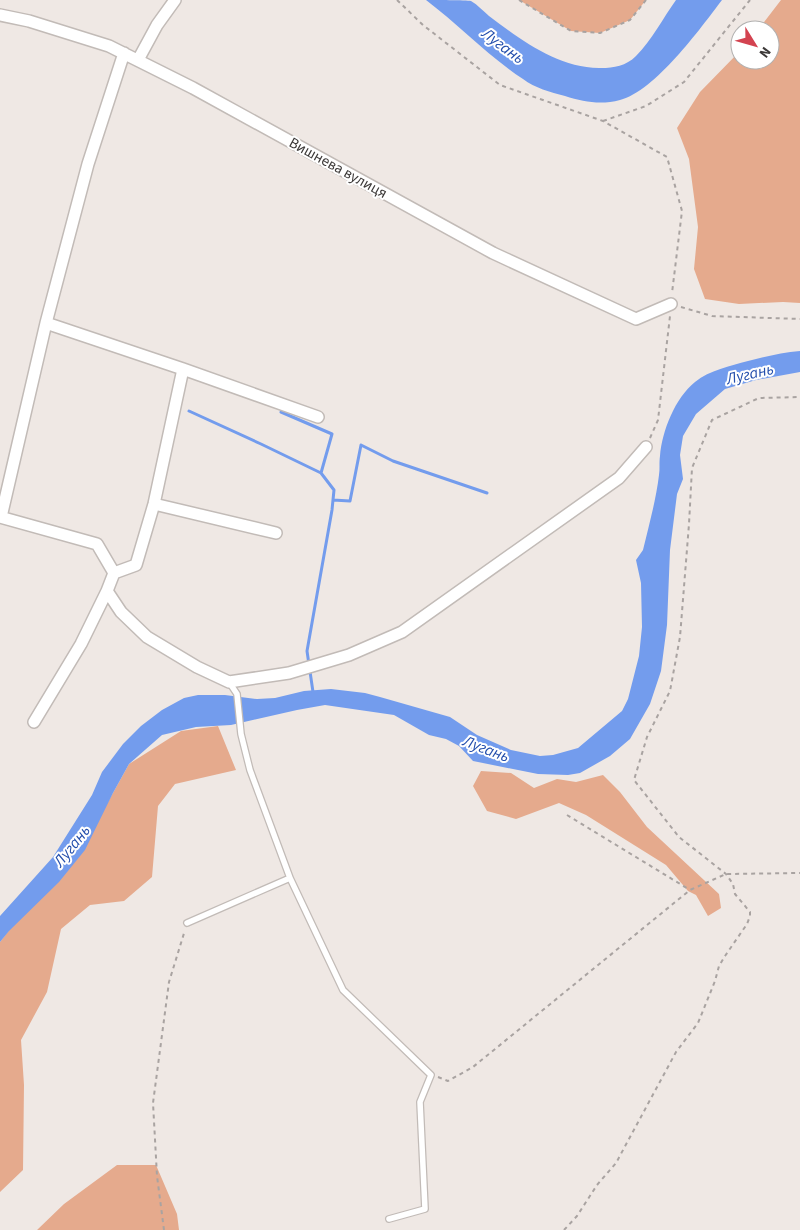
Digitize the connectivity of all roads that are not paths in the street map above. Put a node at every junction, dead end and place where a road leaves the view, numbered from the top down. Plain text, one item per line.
1 (176, 0) edge
2 (0, 15) edge
3 (124, 54) junction
4 (138, 60) junction
5 (671, 304) road end
6 (46, 323) junction
7 (183, 369) junction
8 (318, 417) dead end
9 (646, 447) road end
10 (154, 504) junction
11 (0, 517) edge
12 (276, 533) dead end
13 (114, 573) junction
14 (107, 591) junction
15 (229, 682) junction
16 (34, 722) dead end
17 (290, 878) junction
18 (187, 923) road end
19 (389, 1219) dead end

1 - 4 street
2 - 3 street, Вишнева вулиця
3 - 4 street, Вишнева вулиця
3 - 6 street
4 - 5 street, Вишнева вулиця
6 - 7 street
6 - 11 street
7 - 8 street
7 - 10 street
9 - 15 street
10 - 12 street
10 - 13 street
11 - 13 street
13 - 14 street
14 - 15 street
14 - 16 street
15 - 17 lane
17 - 18 lane
17 - 19 lane

